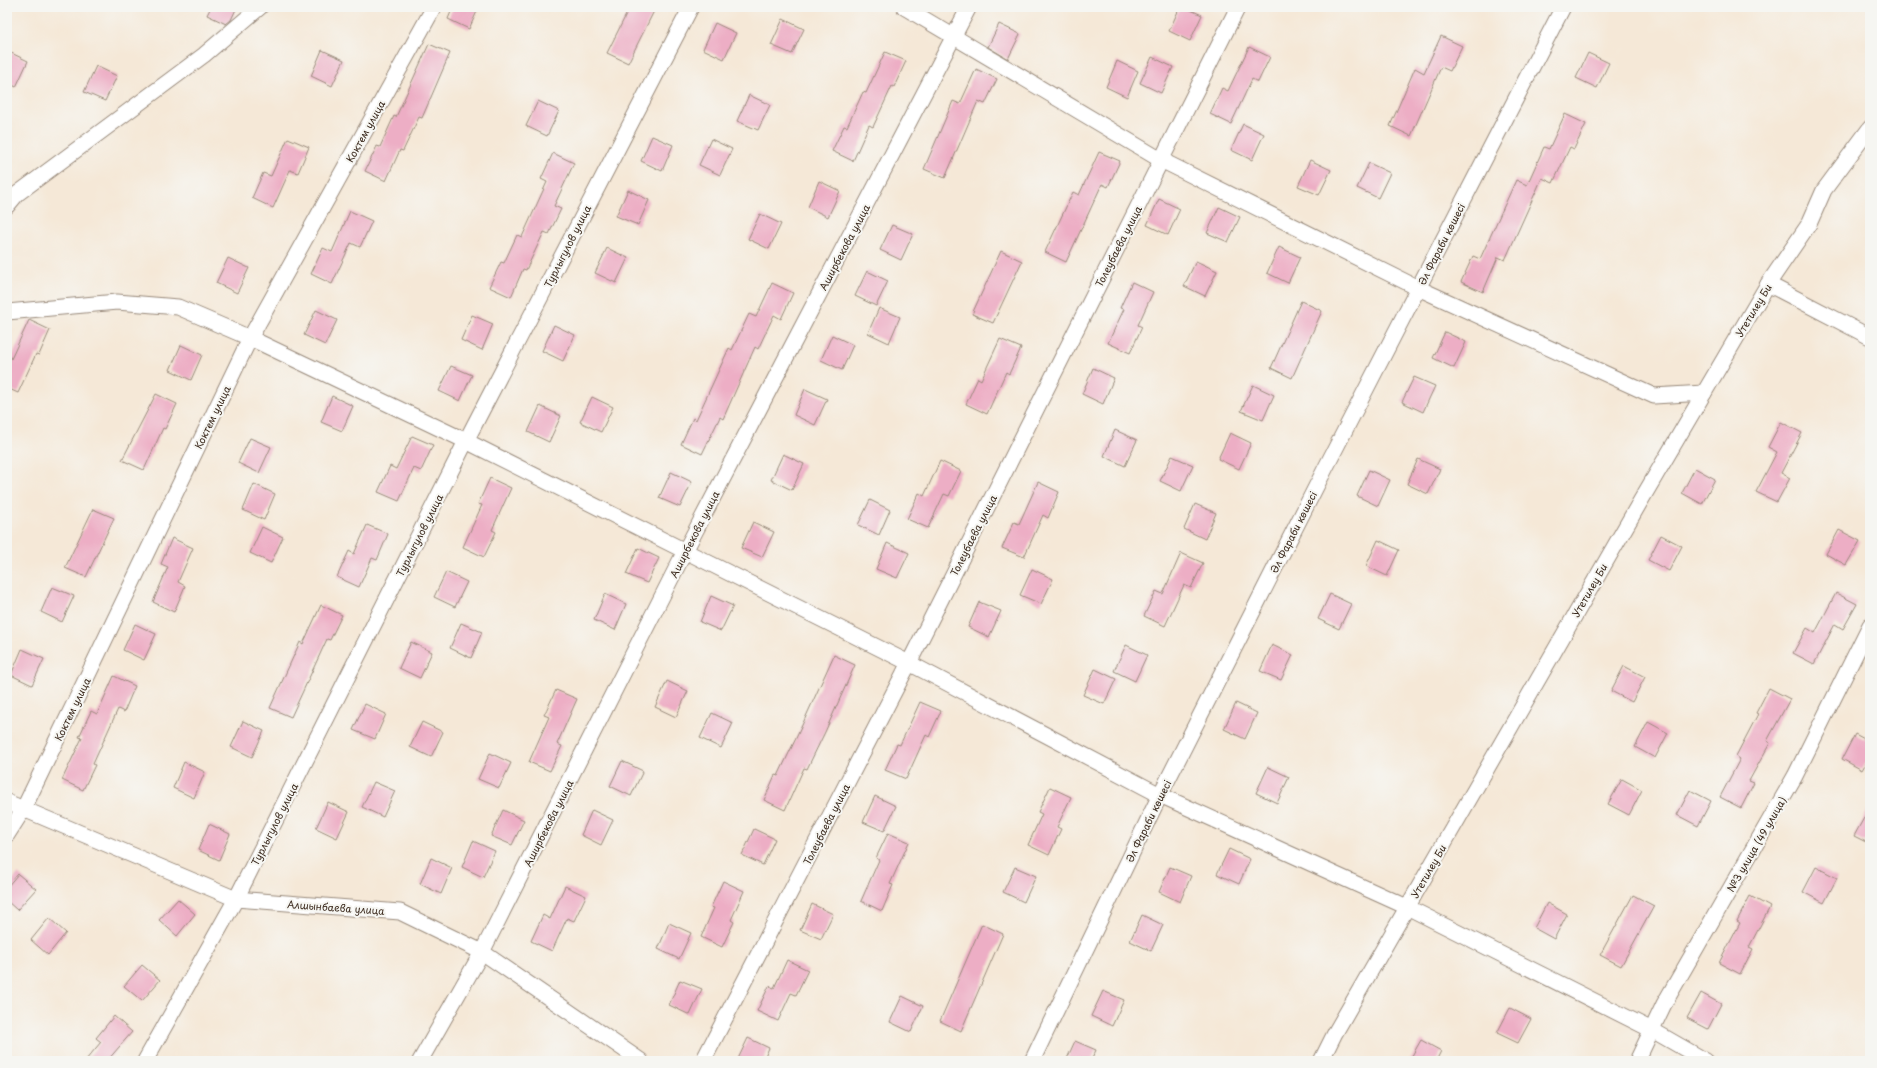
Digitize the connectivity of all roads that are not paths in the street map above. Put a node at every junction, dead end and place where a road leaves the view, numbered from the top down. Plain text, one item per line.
1 (260, 7) edge
2 (434, 7) edge
3 (691, 7) edge
4 (904, 7) edge
5 (969, 7) edge
6 (1238, 7) edge
7 (1563, 7) edge
8 (953, 38) junction
9 (1870, 128) edge
10 (1161, 160) junction
11 (7, 206) edge
12 (1768, 284) junction
13 (1418, 288) junction
14 (7, 312) edge
15 (1870, 337) edge
16 (250, 338) junction
17 (1704, 394) junction
18 (466, 441) junction
19 (686, 550) junction
20 (1870, 625) edge
21 (909, 663) junction
22 (1160, 795) junction
23 (7, 802) edge
24 (23, 810) junction
25 (7, 835) edge
26 (236, 899) junction
27 (1407, 907) junction
28 (482, 952) junction
29 (1652, 1030) junction
30 (145, 1061) edge
31 (420, 1061) edge
32 (641, 1061) edge
33 (703, 1061) edge
34 (1032, 1061) edge
35 (1321, 1061) edge
36 (1637, 1061) edge
37 (1706, 1061) edge

1 - 11 street
2 - 16 street, Коктем улица
3 - 18 street, Турлыгулов улица
4 - 8 street
5 - 8 street, Аширбекова улица
6 - 10 street, Толеубаева улица
7 - 13 street, Әл Фараби көшесі
8 - 10 street
8 - 19 street, Аширбекова улица
9 - 12 street, Утетилеу Би
10 - 13 street
10 - 21 street, Толеубаева улица
12 - 15 street
12 - 17 street, Утетилеу Би
13 - 17 street
13 - 22 street, Әл Фараби көшесі
14 - 16 street
16 - 18 street
16 - 24 street, Коктем улица
17 - 27 street, Утетилеу Би
18 - 19 street
18 - 26 street, Турлыгулов улица
19 - 21 street
19 - 28 street, Аширбекова улица
20 - 29 street, №3 улица (49 улица)
21 - 22 street
21 - 33 street, Толеубаева улица
22 - 27 street
22 - 34 street, Әл Фараби көшесі
23 - 24 street, Алшынбаева улица
24 - 25 street, Коктем улица
24 - 26 street, Алшынбаева улица
26 - 28 street, Алшынбаева улица
26 - 30 street, Турлыгулов улица
27 - 29 street
27 - 35 street, Утетилеу Би
28 - 31 street, Аширбекова улица
28 - 32 street, Алшынбаева улица
29 - 36 street, №3 улица (49 улица)
29 - 37 street

